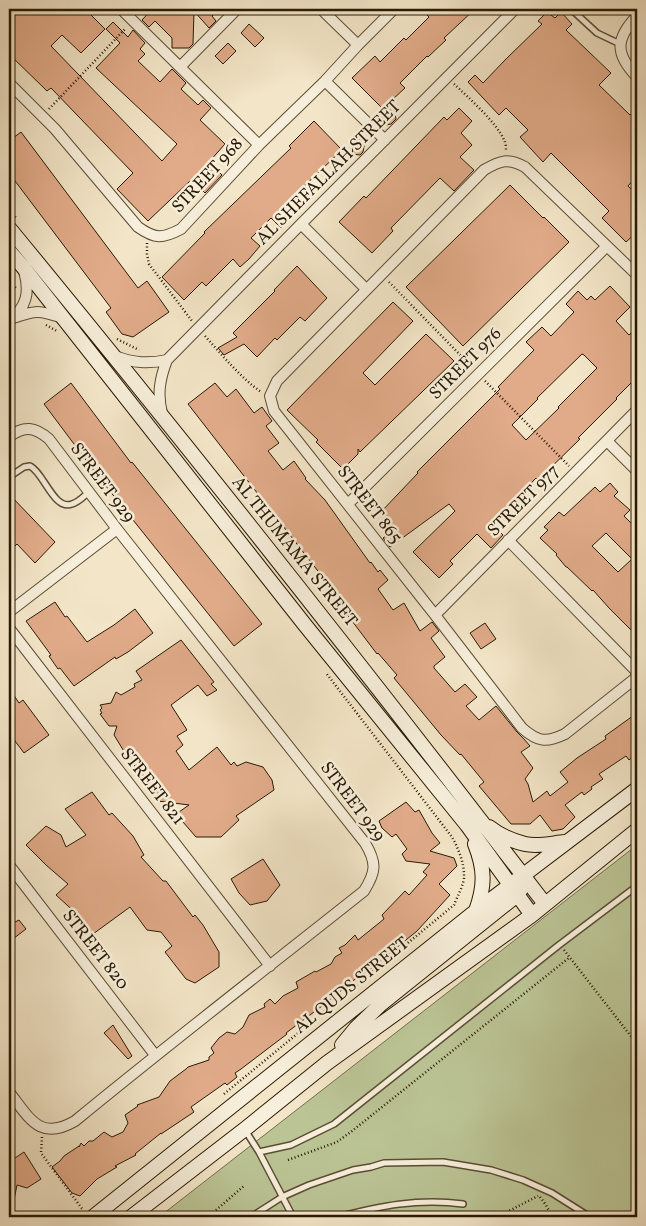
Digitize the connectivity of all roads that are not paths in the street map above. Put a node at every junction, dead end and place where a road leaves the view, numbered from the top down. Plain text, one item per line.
1 (121, 9) edge
2 (237, 9) edge
3 (322, 9) edge
4 (394, 9) edge
5 (515, 9) edge
6 (571, 9) edge
7 (637, 16) edge
8 (620, 44) junction
9 (358, 45) junction
10 (180, 67) junction
11 (637, 76) edge
12 (325, 82) junction
13 (9, 83) edge
14 (385, 140) junction
15 (259, 146) junction
16 (300, 224) junction
17 (9, 228) edge
18 (607, 246) junction
19 (9, 251) edge
20 (23, 267) junction
21 (637, 275) edge
22 (366, 289) junction
23 (63, 318) junction
24 (10, 320) edge
25 (115, 356) junction
26 (167, 360) junction
27 (637, 410) edge
28 (163, 419) junction
29 (9, 437) edge
30 (606, 441) junction
31 (637, 471) edge
32 (9, 477) edge
33 (89, 492) junction
34 (348, 504) junction
35 (116, 528) junction
36 (508, 540) junction
37 (9, 612) edge
38 (435, 615) junction
39 (9, 628) edge
40 (637, 672) edge
41 (637, 676) edge
42 (637, 789) edge
43 (482, 822) junction
44 (467, 825) junction
45 (637, 830) edge
46 (566, 842) junction
47 (9, 864) edge
48 (524, 876) junction
49 (637, 886) edge
50 (514, 890) junction
51 (545, 904) junction
52 (476, 911) junction
53 (532, 915) junction
54 (270, 966) junction
55 (155, 1055) junction
56 (327, 1063) junction
57 (9, 1092) edge
58 (245, 1130) junction
59 (259, 1152) junction
60 (282, 1197) junction
61 (463, 1204) dead end
62 (88, 1213) edge
63 (131, 1217) edge
64 (251, 1217) edge
65 (293, 1217) edge
66 (337, 1217) edge
67 (590, 1217) edge

1 - 10 street
2 - 10 street
3 - 9 street
4 - 9 street, STREET 968
5 - 14 street, AL SHEFALLAH STREET
6 - 8 lane
7 - 8 street
8 - 11 street
9 - 12 street, STREET 968
10 - 15 street
12 - 14 street
12 - 15 street, STREET 968
13 - 15 street, STREET 968
14 - 16 street, AL SHEFALLAH STREET
16 - 22 street
16 - 26 street, AL SHEFALLAH STREET
17 - 25 street, AL THUMAMA STREET
18 - 21 street
18 - 22 street, STREET 865
18 - 34 street, STREET 976
19 - 20 street, AL THUMAMA STREET
20 - 23 street, AL THUMAMA STREET
20 - 24 street
22 - 34 street, STREET 865
23 - 24 street
23 - 44 street, AL THUMAMA STREET
25 - 26 street
25 - 28 street, AL THUMAMA STREET
26 - 28 street, AL SHEFALLAH STREET
27 - 30 street, STREET 977
28 - 43 street, AL THUMAMA STREET
29 - 33 street, STREET 929
30 - 31 street
30 - 36 street, STREET 977
32 - 33 lane
33 - 35 street, STREET 929
34 - 38 street, STREET 865
35 - 37 street
35 - 54 street, STREET 929
36 - 38 street, STREET 977
36 - 40 street
38 - 41 street, STREET 865
39 - 54 street, STREET 821
42 - 46 street, AL QUDS STREET
43 - 46 street
43 - 48 street, AL THUMAMA STREET
44 - 50 street, AL THUMAMA STREET
44 - 52 street
45 - 51 street
46 - 48 street, AL QUDS STREET
47 - 55 street, STREET 820
48 - 50 street, AL QUDS STREET
48 - 51 street, AL THUMAMA STREET
49 - 59 lane
50 - 52 street, AL QUDS STREET
50 - 53 street, AL THUMAMA STREET
50 - 56 street
51 - 53 street
52 - 62 street, AL QUDS STREET
53 - 56 street
54 - 55 street, STREET 929
55 - 57 street, STREET 929
56 - 58 street
58 - 59 lane
58 - 63 street
59 - 60 lane
60 - 64 lane
60 - 65 lane
60 - 67 lane
61 - 66 lane

